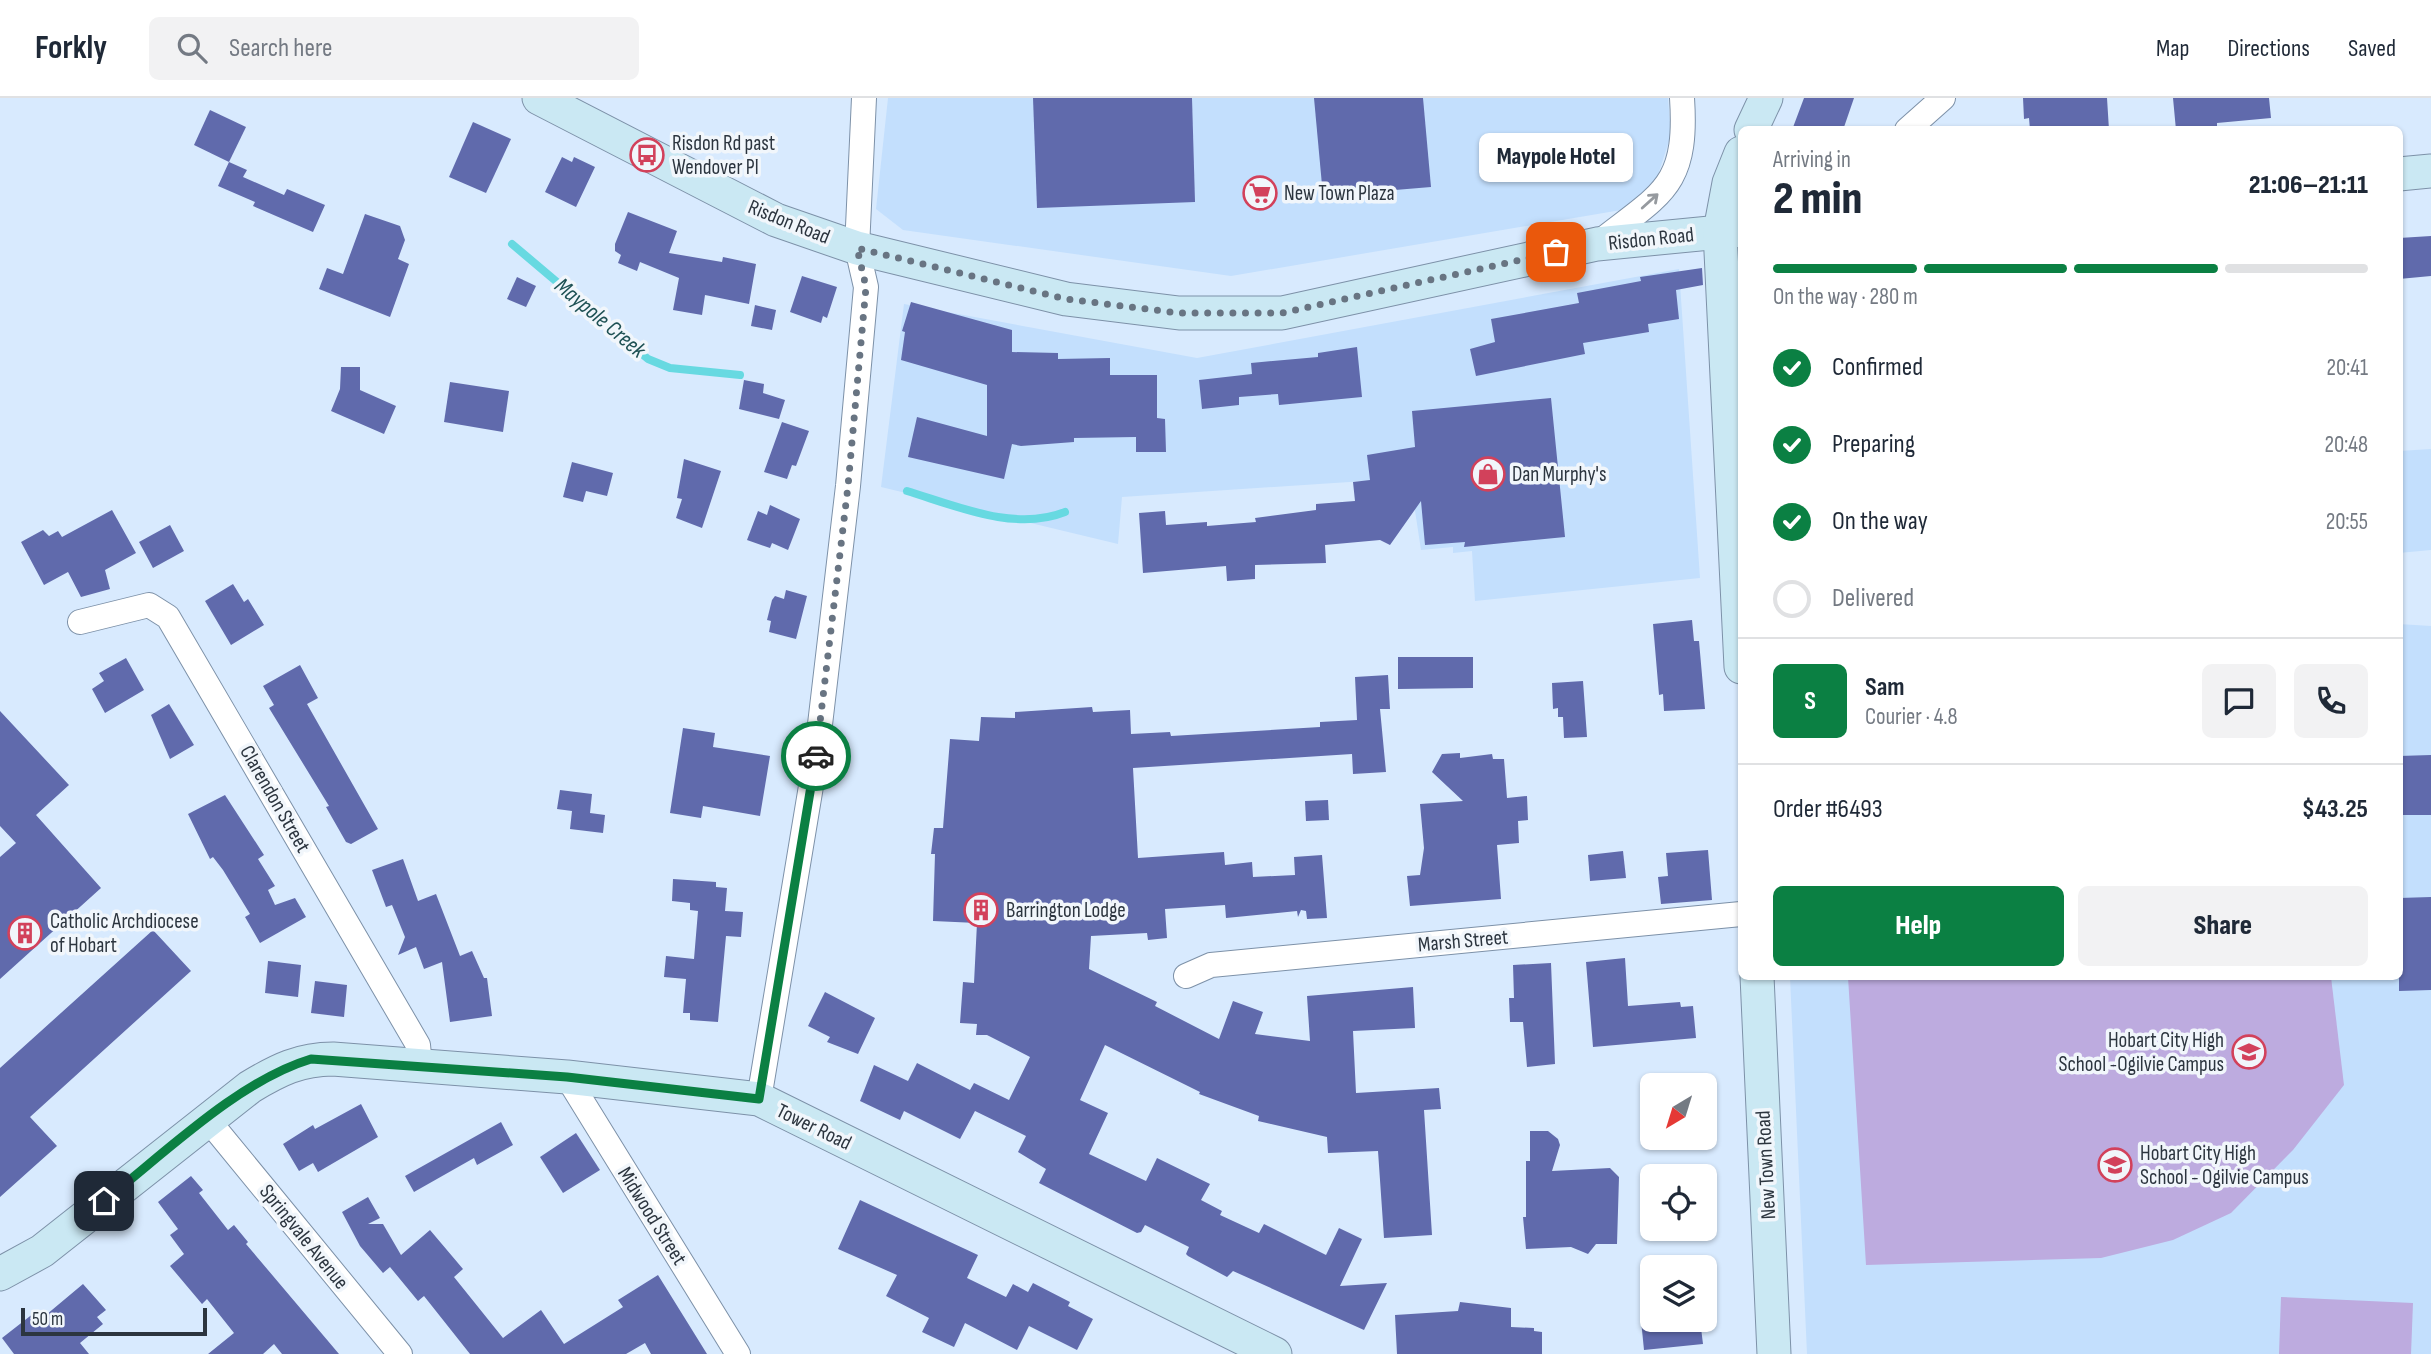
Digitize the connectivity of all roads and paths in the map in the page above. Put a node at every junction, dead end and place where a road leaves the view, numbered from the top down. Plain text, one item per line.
1 (539, 98) edge
2 (864, 98) edge
3 (1682, 98) edge
4 (1766, 98) edge
5 (1943, 98) edge
6 (1753, 126) edge
7 (1912, 126) edge
8 (1738, 160) edge
9 (2431, 171) edge
10 (2403, 174) edge
11 (1730, 231) edge
12 (1597, 244) junction
13 (857, 248) junction
14 (1738, 548) edge
15 (80, 622) dead end
16 (1738, 914) edge
17 (1186, 976) dead end
18 (1757, 980) edge
19 (420, 1066) junction
20 (578, 1078) junction
21 (759, 1099) junction
22 (208, 1120) junction
23 (0, 1273) edge
24 (400, 1354) edge
25 (738, 1354) edge
26 (1275, 1354) edge
27 (1773, 1354) edge

1 - 13 street, Risdon Road
2 - 13 street
12 -> 3 street
4 - 6 street
5 - 7 street
8 - 11 street
9 - 10 street
11 - 12 street, Risdon Road
11 - 14 street
12 - 13 street, Risdon Road
13 - 21 street
15 - 19 street, Clarendon Street
16 - 17 street, Marsh Street
18 - 27 street, New Town Road
19 - 20 street, Tower Road
19 - 22 street, Tower Road
20 - 21 street, Tower Road
20 - 25 street, Midwood Street
21 - 26 street, Tower Road
22 - 23 street, Tower Road
22 - 24 street, Springvale Avenue

